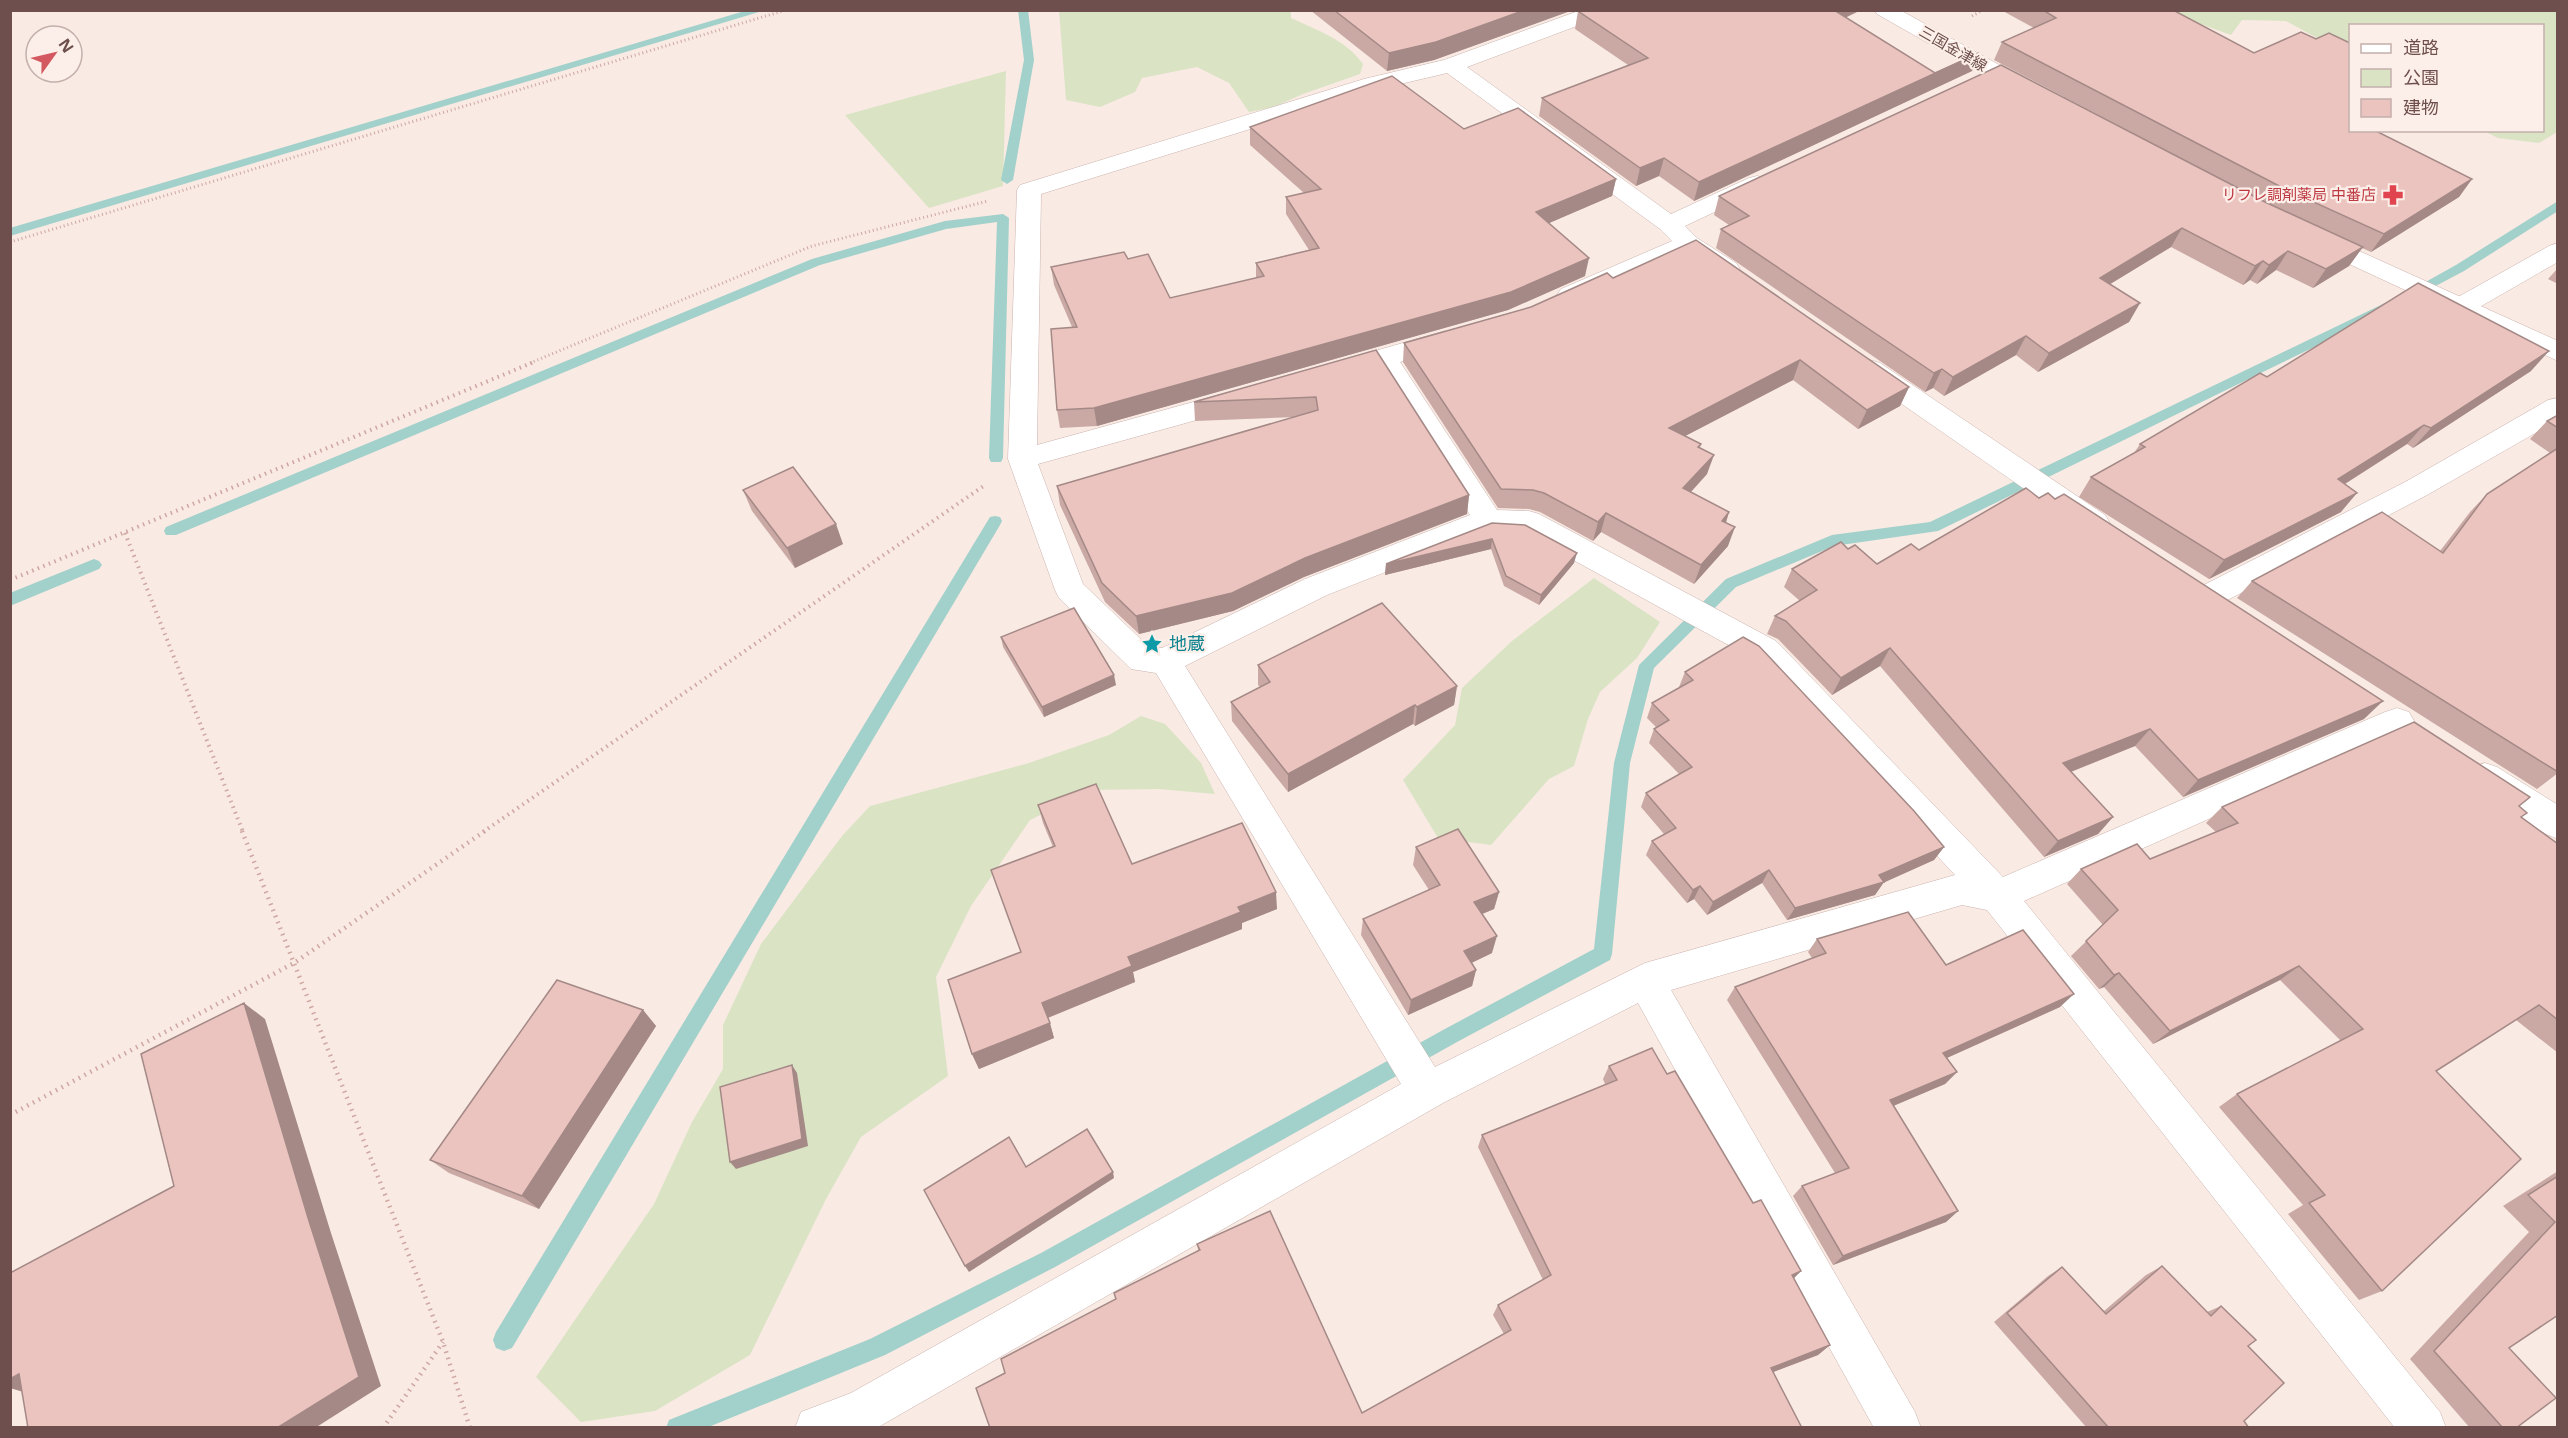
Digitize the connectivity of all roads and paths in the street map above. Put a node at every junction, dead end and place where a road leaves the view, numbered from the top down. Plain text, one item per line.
1 (786, 10) edge
2 (1602, 10) edge
3 (1884, 10) edge
4 (1451, 65) junction
5 (1994, 72) junction
6 (1972, 83) edge
7 (2053, 98) joint
8 (2092, 112) edge
9 (1778, 174) edge
10 (1029, 190) junction
11 (2294, 229) edge
12 (1679, 234) junction
13 (10, 242) edge
14 (2558, 251) edge
15 (1747, 284) edge
16 (2450, 303) junction
17 (1550, 304) edge
18 (1473, 331) edge
19 (2558, 352) edge
20 (1384, 358) junction
21 (1855, 358) edge
22 (1316, 377) edge
23 (1259, 393) edge
24 (2558, 407) edge
25 (1022, 459) junction
26 (1488, 520) junction
27 (124, 533) junction
28 (2122, 540) edge
29 (10, 580) edge
30 (2237, 616) edge
31 (1165, 661) junction
32 (2367, 701) edge
33 (2397, 721) junction
34 (2427, 740) edge
35 (2457, 759) edge
36 (2558, 824) edge
37 (1998, 896) junction
38 (294, 963) junction
39 (1645, 980) junction
40 (1424, 1083) junction
41 (10, 1115) edge
42 (443, 1342) junction
43 (866, 1419) edge
44 (383, 1428) edge
45 (470, 1428) edge
46 (817, 1428) edge
47 (1899, 1428) edge
48 (2424, 1428) edge

1 - 13 path
2 - 4 street
3 - 5 street, 三国金津線
4 - 10 street
4 - 12 street
5 - 6 street
5 - 7 street, 三国金津線
7 - 8 path
9 - 12 street
10 - 25 street
10 - 27 path
11 - 16 street
12 - 15 street
12 - 17 street
14 - 16 street
16 - 19 street
18 - 20 street
20 - 22 street
20 - 26 street
21 - 28 street
23 - 25 street
24 - 30 street
25 - 31 street
25 - 38 path
26 - 31 street
26 - 37 street
27 - 29 path
27 - 38 path
31 - 40 street
32 - 33 street
33 - 34 street
33 - 37 street
35 - 36 street
37 - 39 street
37 - 48 street
38 - 41 path
38 - 42 path
39 - 40 street
39 - 47 street
40 - 43 street
42 - 44 path
42 - 45 path
43 - 46 street

